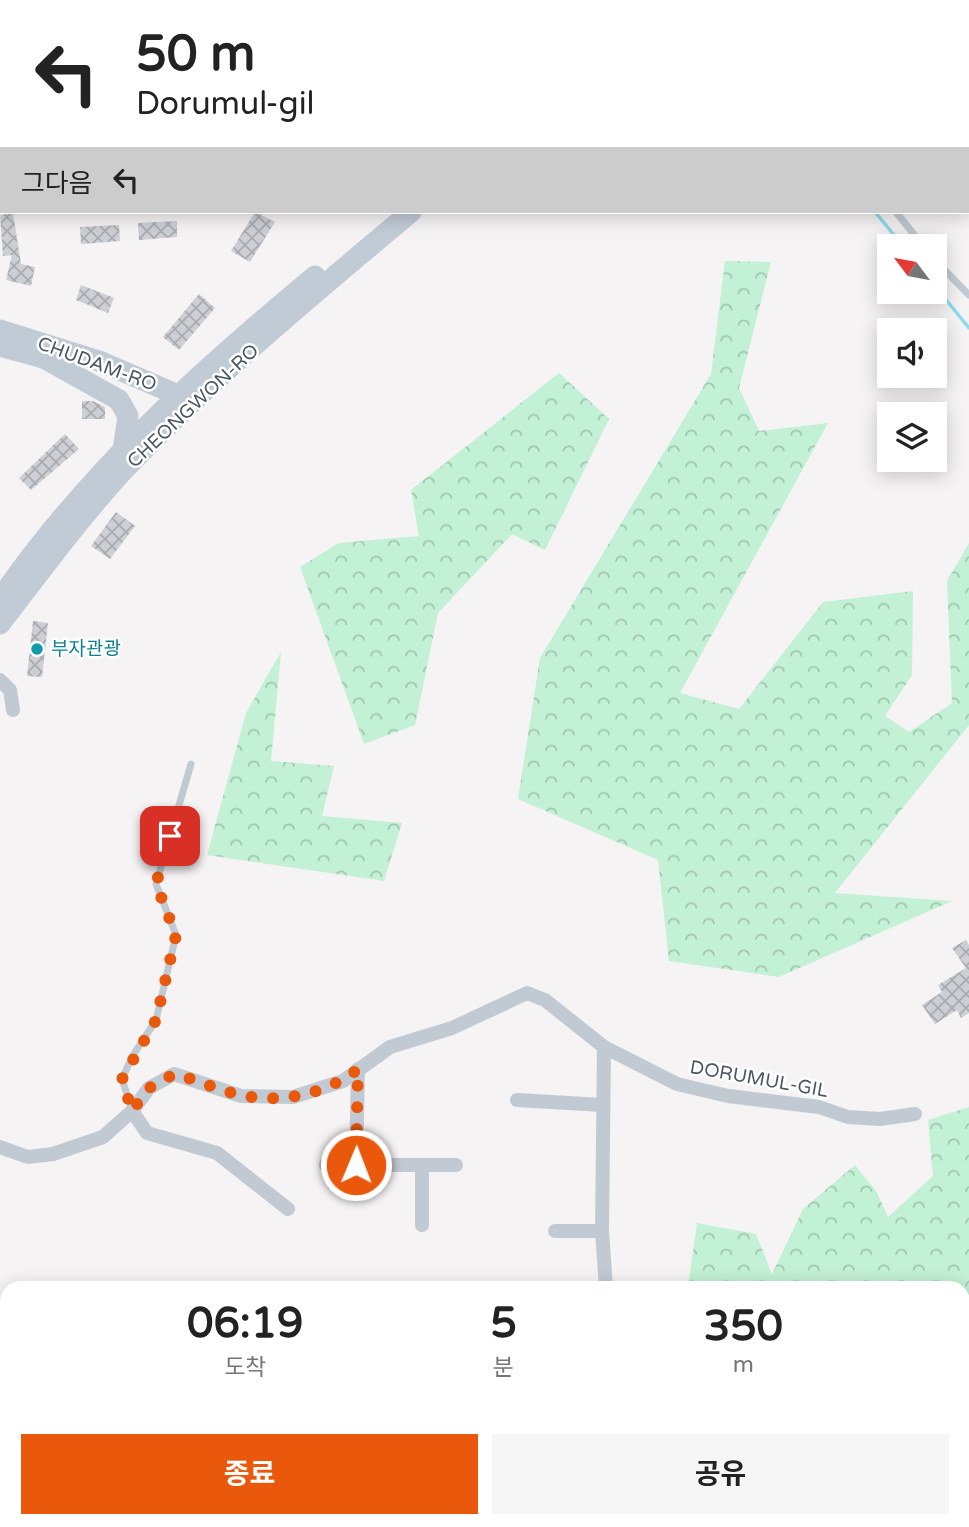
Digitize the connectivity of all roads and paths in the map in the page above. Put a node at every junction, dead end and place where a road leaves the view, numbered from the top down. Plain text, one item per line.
1 (388, 214) edge
2 (409, 214) edge
3 (898, 214) edge
4 (914, 234) edge
5 (947, 272) edge
6 (969, 295) edge
7 (0, 330) edge
8 (0, 346) edge
9 (42, 357) junction
10 (211, 364) junction
11 (127, 372) junction
12 (180, 403) junction
13 (123, 450) junction
14 (2, 612) edge
15 (0, 680) edge
16 (13, 710) dead end
17 (191, 764) dead end
18 (604, 1047) junction
19 (358, 1069) junction
20 (517, 1100) dead end
21 (603, 1105) junction
22 (132, 1111) junction
23 (915, 1114) dead end
24 (0, 1147) edge
25 (356, 1165) junction
26 (422, 1165) junction
27 (456, 1165) dead end
28 (326, 1166) dead end
29 (288, 1209) dead end
30 (422, 1225) dead end
31 (555, 1231) dead end
32 (602, 1231) junction
33 (606, 1281) edge

1 - 10 main road, CHEONGWON-RO
2 - 12 main road, CHEONGWON-RO
3 - 4 lane
5 - 6 lane
7 - 11 main road, CHUDAM-RO
8 - 9 main road, CHUDAM-RO
9 - 12 main road, CHUDAM-RO
9 - 13 main road
10 - 11 main road
10 - 12 main road, CHEONGWON-RO
11 - 12 main road, CHUDAM-RO
12 - 13 main road, CHEONGWON-RO
12 - 14 main road, CHEONGWON-RO
13 - 14 main road, CHEONGWON-RO
15 - 16 street
17 - 22 lane
18 - 19 street, DORUMUL-GIL
18 - 21 street
18 - 23 street, DORUMUL-GIL
19 - 22 street, DORUMUL-GIL
19 - 25 street
20 - 21 street
21 - 32 street
22 - 24 street, DORUMUL-GIL
22 - 29 street
25 - 26 street
25 - 28 street
26 - 27 street
26 - 30 street
31 - 32 street
32 - 33 street

